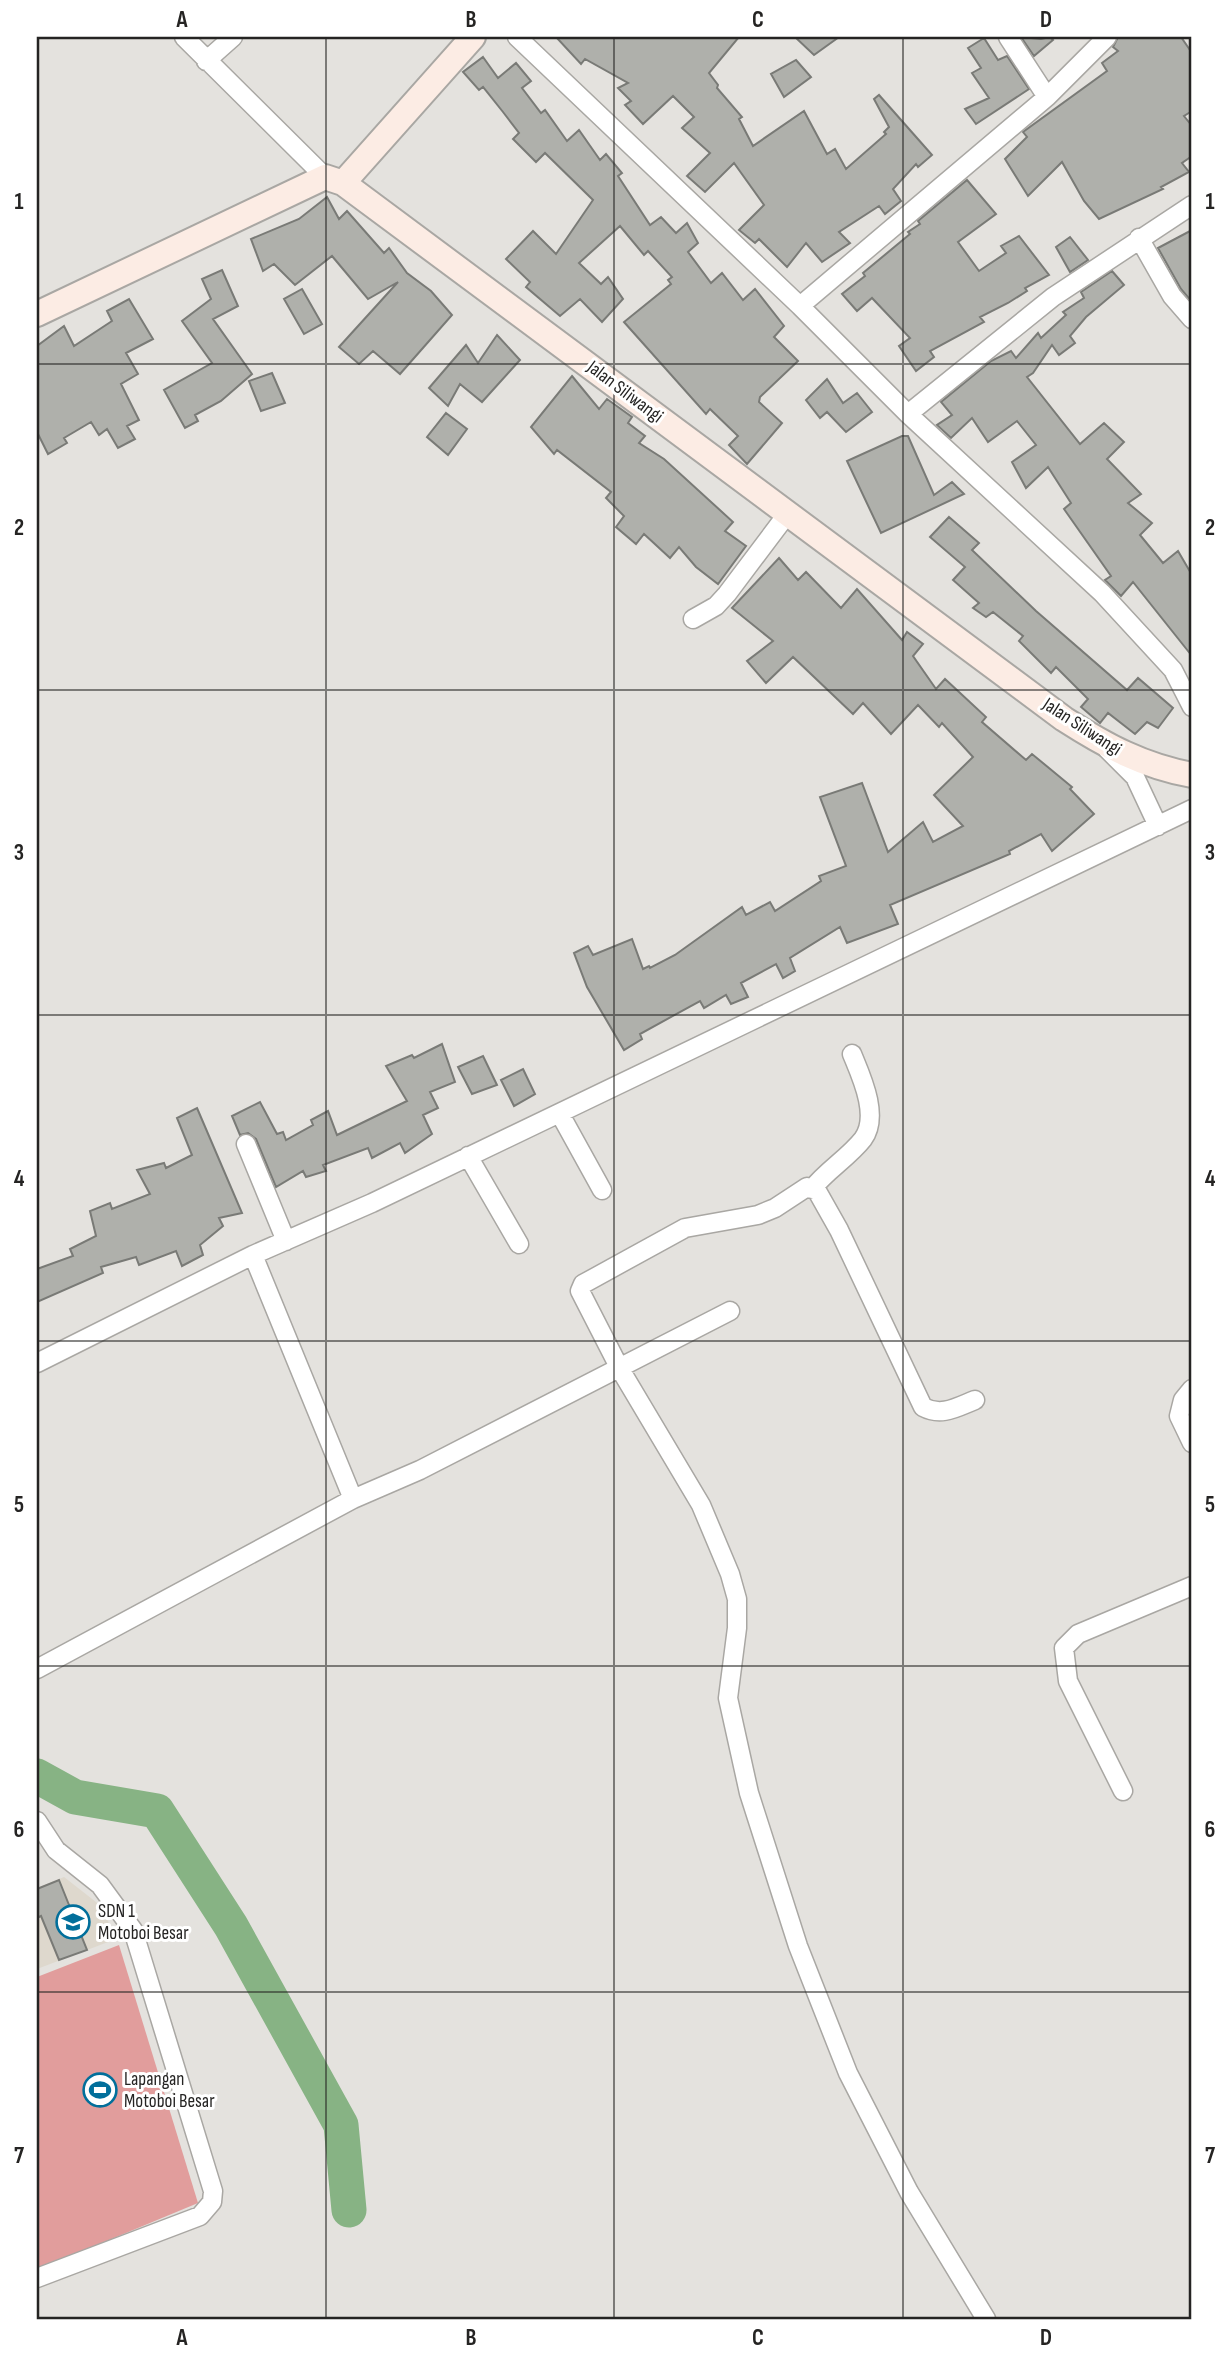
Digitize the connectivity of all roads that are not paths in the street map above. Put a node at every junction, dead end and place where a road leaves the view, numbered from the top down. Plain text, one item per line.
1 (184, 37) edge
2 (233, 37) edge
3 (473, 37) edge
4 (517, 37) edge
5 (1008, 37) edge
6 (1107, 37) edge
7 (206, 61) junction
8 (1047, 97) junction
9 (334, 180) junction
10 (1192, 205) edge
11 (1139, 238) junction
12 (800, 306) junction
13 (39, 310) edge
14 (1192, 319) edge
15 (908, 414) junction
16 (788, 513) junction
17 (693, 619) dead end
18 (1192, 707) edge
19 (1103, 745) junction
20 (1192, 775) edge
21 (1192, 809) edge
22 (1158, 826) junction
23 (852, 1054) dead end
24 (560, 1114) junction
25 (246, 1144) dead end
26 (468, 1156) junction
27 (812, 1189) junction
28 (602, 1190) dead end
29 (286, 1241) junction
30 (519, 1244) dead end
31 (253, 1255) junction
32 (730, 1311) dead end
33 (37, 1363) edge
34 (620, 1369) junction
35 (1192, 1389) edge
36 (975, 1400) dead end
37 (1192, 1443) edge
38 (353, 1499) junction
39 (1192, 1586) edge
40 (37, 1669) edge
41 (1123, 1791) dead end
42 (37, 1821) edge
43 (37, 2278) edge
44 (986, 2319) edge

1 - 7 street
2 - 7 street
3 - 9 main road
4 - 12 street
5 - 8 street
6 - 8 street
7 - 9 street
8 - 12 street
9 - 13 main road
9 - 16 main road, Jalan Siliwangi
10 - 11 street
11 - 14 street
11 - 15 street
12 - 15 street
15 - 18 street
16 - 17 street
16 - 19 main road, Jalan Siliwangi
19 - 20 main road, Jalan Siliwangi
19 - 22 street
21 - 22 street
22 - 24 street
23 - 27 street
24 - 26 street
24 - 28 street
25 - 29 street
26 - 29 street
26 - 30 street
27 - 34 street
27 - 36 street
29 - 31 street
31 - 33 street
31 - 38 street
32 - 34 street
34 - 38 street
34 - 44 street
35 - 37 street
38 - 40 street
39 - 41 street
42 - 43 street

